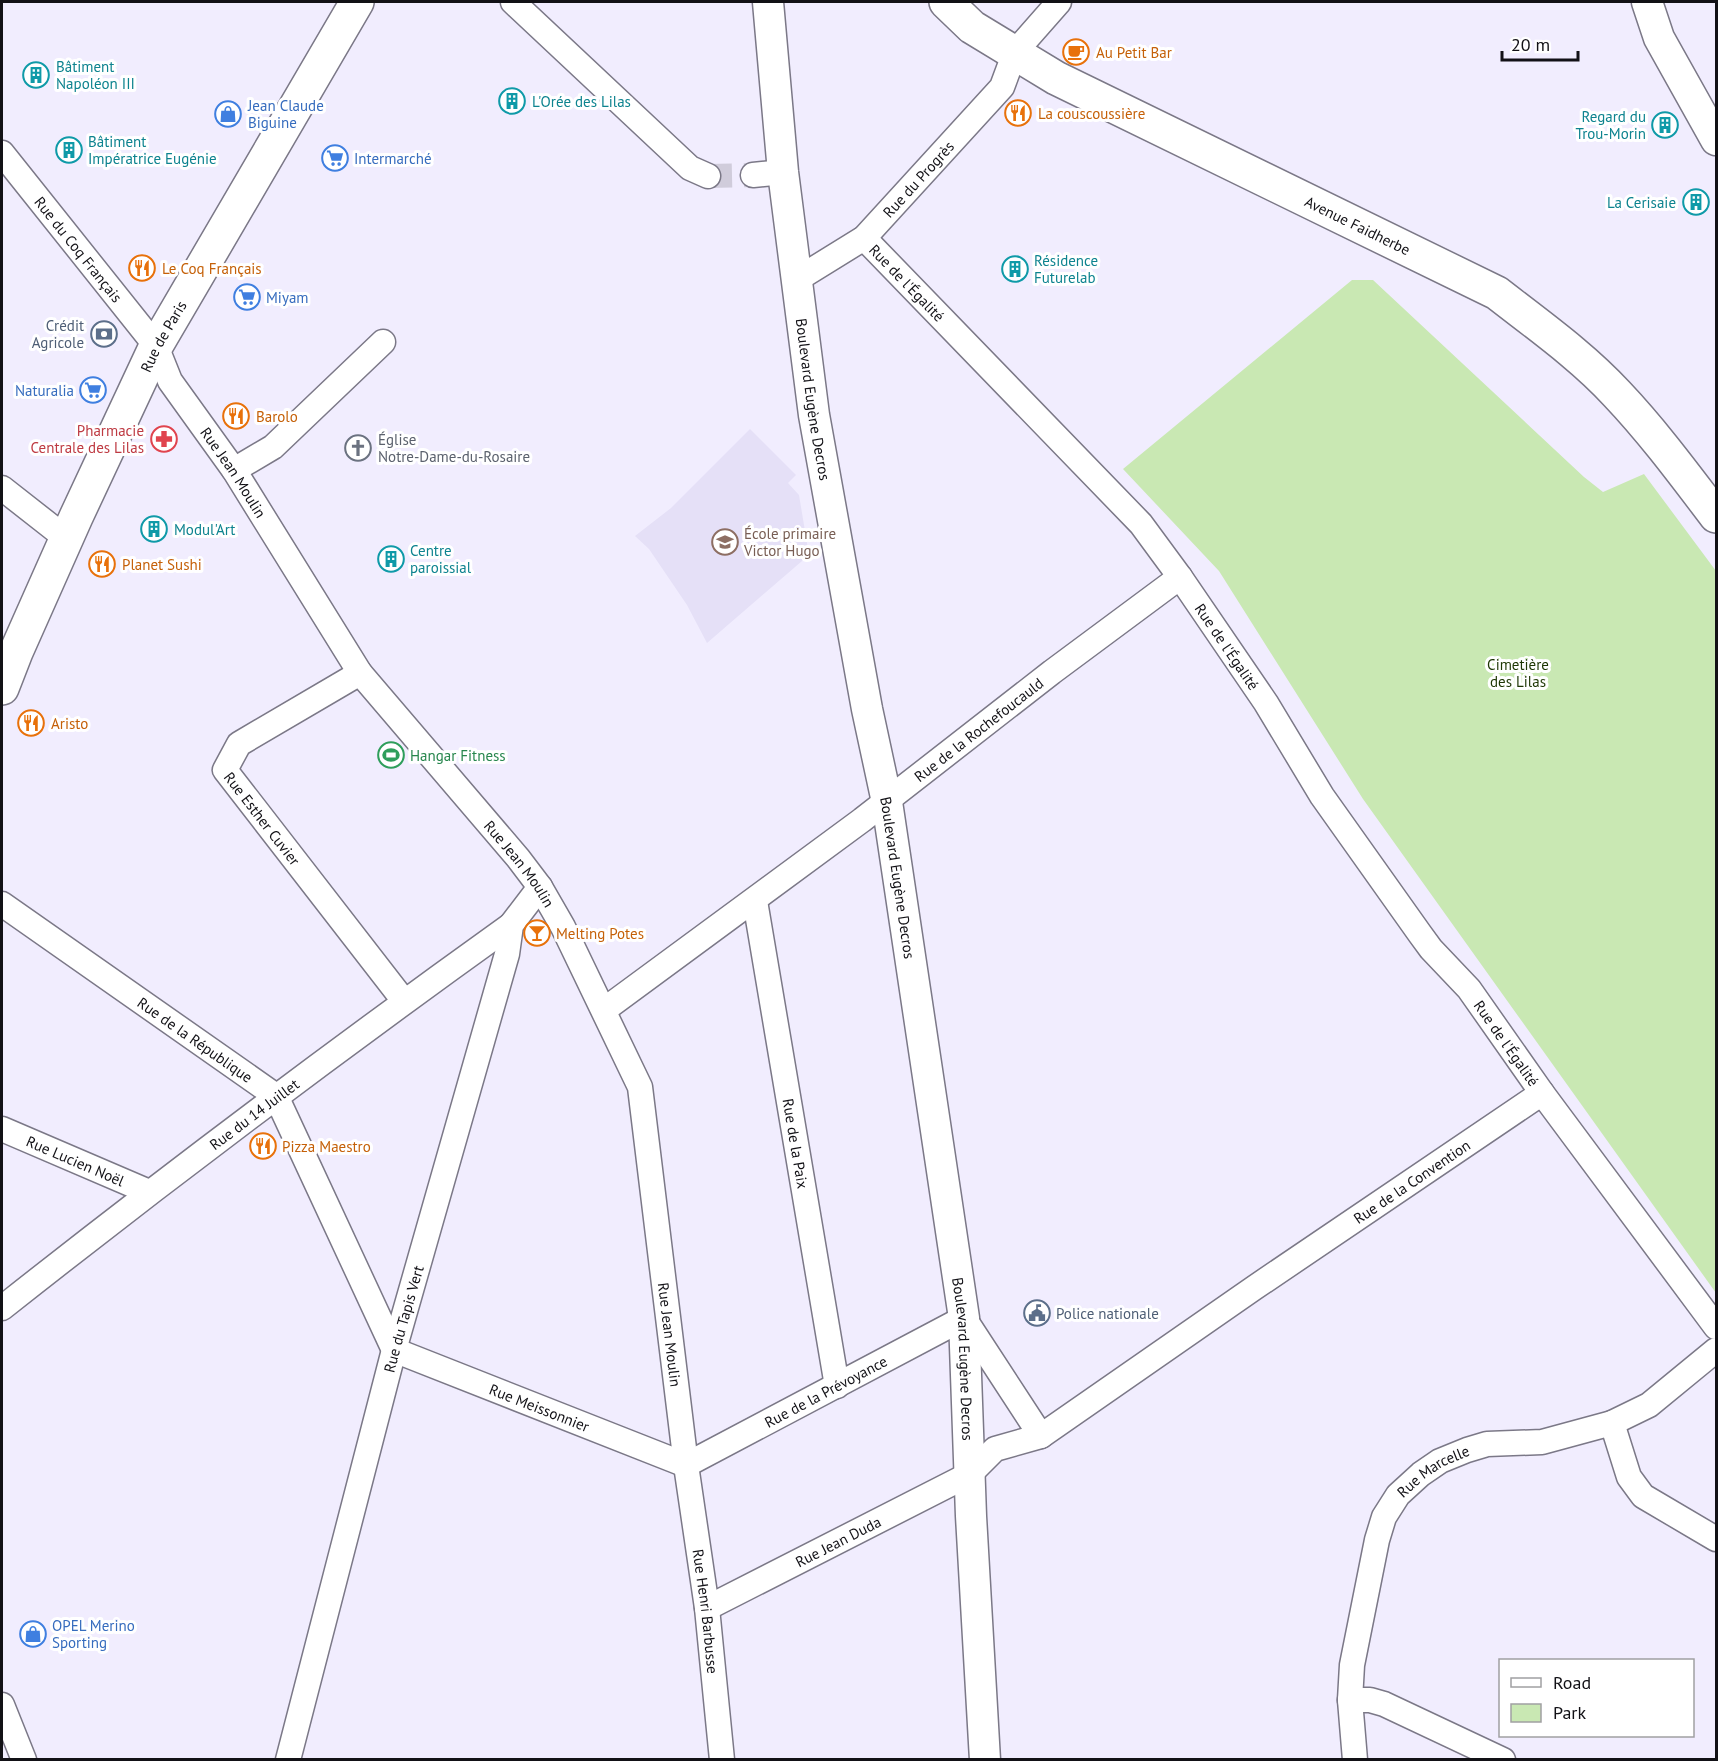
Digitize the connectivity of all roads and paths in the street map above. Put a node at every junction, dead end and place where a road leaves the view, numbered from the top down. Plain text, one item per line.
1 (357, 2) edge
2 (513, 2) edge
3 (768, 2) edge
4 (946, 2) edge
5 (1059, 2) edge
6 (1647, 2) edge
7 (1015, 52) junction
8 (1716, 140) edge
9 (2, 153) edge
10 (783, 172) junction
11 (753, 175) tunnel mouth
12 (708, 176) tunnel mouth
13 (864, 238) junction
14 (796, 280) junction
15 (383, 342) dead end
16 (156, 346) junction
17 (234, 470) junction
18 (2, 488) edge
19 (1716, 516) edge
20 (67, 538) junction
21 (1180, 577) junction
22 (9, 646) edge
23 (360, 674) junction
24 (2, 688) edge
25 (887, 801) junction
26 (540, 887) junction
27 (755, 901) junction
28 (2, 904) edge
29 (511, 925) junction
30 (404, 1000) junction
31 (604, 1010) junction
32 (1542, 1093) junction
33 (276, 1096) junction
34 (2, 1129) edge
35 (149, 1192) junction
36 (2, 1308) edge
37 (963, 1318) junction
38 (1716, 1327) edge
39 (394, 1350) junction
40 (1716, 1350) edge
41 (837, 1386) junction
42 (1612, 1423) junction
43 (1041, 1436) junction
44 (686, 1465) junction
45 (970, 1474) junction
46 (1716, 1539) edge
47 (707, 1608) junction
48 (1350, 1700) junction
49 (2, 1705) edge
50 (24, 1760) edge
51 (288, 1760) edge
52 (722, 1760) edge
53 (985, 1760) edge
54 (1355, 1760) edge
55 (1503, 1760) edge

1 - 16 main road, Rue de Paris
2 - 12 street
3 - 10 street, Boulevard Eugène Decros
4 - 7 main road, Avenue Faidherbe
5 - 7 street
6 - 8 street
7 - 13 street, Rue du Progrès
7 - 19 main road, Avenue Faidherbe
9 - 16 street, Rue du Coq Français
10 - 11 street
10 - 14 street, Boulevard Eugène Decros
13 - 14 street, Rue du Progrès
13 - 21 street, Rue de l'Égalité
14 - 25 street, Boulevard Eugène Decros
15 - 17 street
16 - 17 street, Rue Jean Moulin
16 - 20 main road, Rue de Paris
17 - 23 street, Rue Jean Moulin
18 - 20 street
20 - 22 main road, Rue de Paris
21 - 25 street, Rue de la Rochefoucauld
21 - 32 street, Rue de l'Égalité
22 - 24 main road, Rue de Paris
23 - 26 street, Rue Jean Moulin
23 - 30 street, Rue Esther Cuvier
25 - 27 street, Rue de la Rochefoucauld
25 - 37 street, Boulevard Eugène Decros
26 - 29 street, Rue du Tapis Vert
26 - 31 street, Rue Jean Moulin
27 - 31 street, Rue de la Rochefoucauld
27 - 41 street, Rue de la Paix
28 - 33 street, Rue de la République
29 - 30 street, Rue du 14 Juillet
29 - 39 street, Rue du Tapis Vert
30 - 33 street, Rue du 14 Juillet
31 - 44 street, Rue Jean Moulin
32 - 38 street
32 - 43 street, Rue de la Convention
33 - 35 street, Rue du 14 Juillet
33 - 39 street
34 - 35 street, Rue Lucien Noël
35 - 36 street, Rue du 14 Juillet
37 - 41 street, Rue de la Prévoyance
37 - 43 street
37 - 45 street, Boulevard Eugène Decros
39 - 44 street, Rue Meissonnier
39 - 51 street, Rue du Tapis Vert
40 - 42 street, Rue Marcelle
41 - 44 street, Rue de la Prévoyance
42 - 46 street
42 - 48 street, Rue Marcelle
43 - 45 street, Rue de la Convention
44 - 47 street, Rue Henri Barbusse
45 - 47 street, Rue Jean Duda
45 - 53 street, Boulevard Eugène Decros
47 - 52 street, Rue Henri Barbusse
48 - 54 street, Rue Marcelle
48 - 55 street
49 - 50 street

